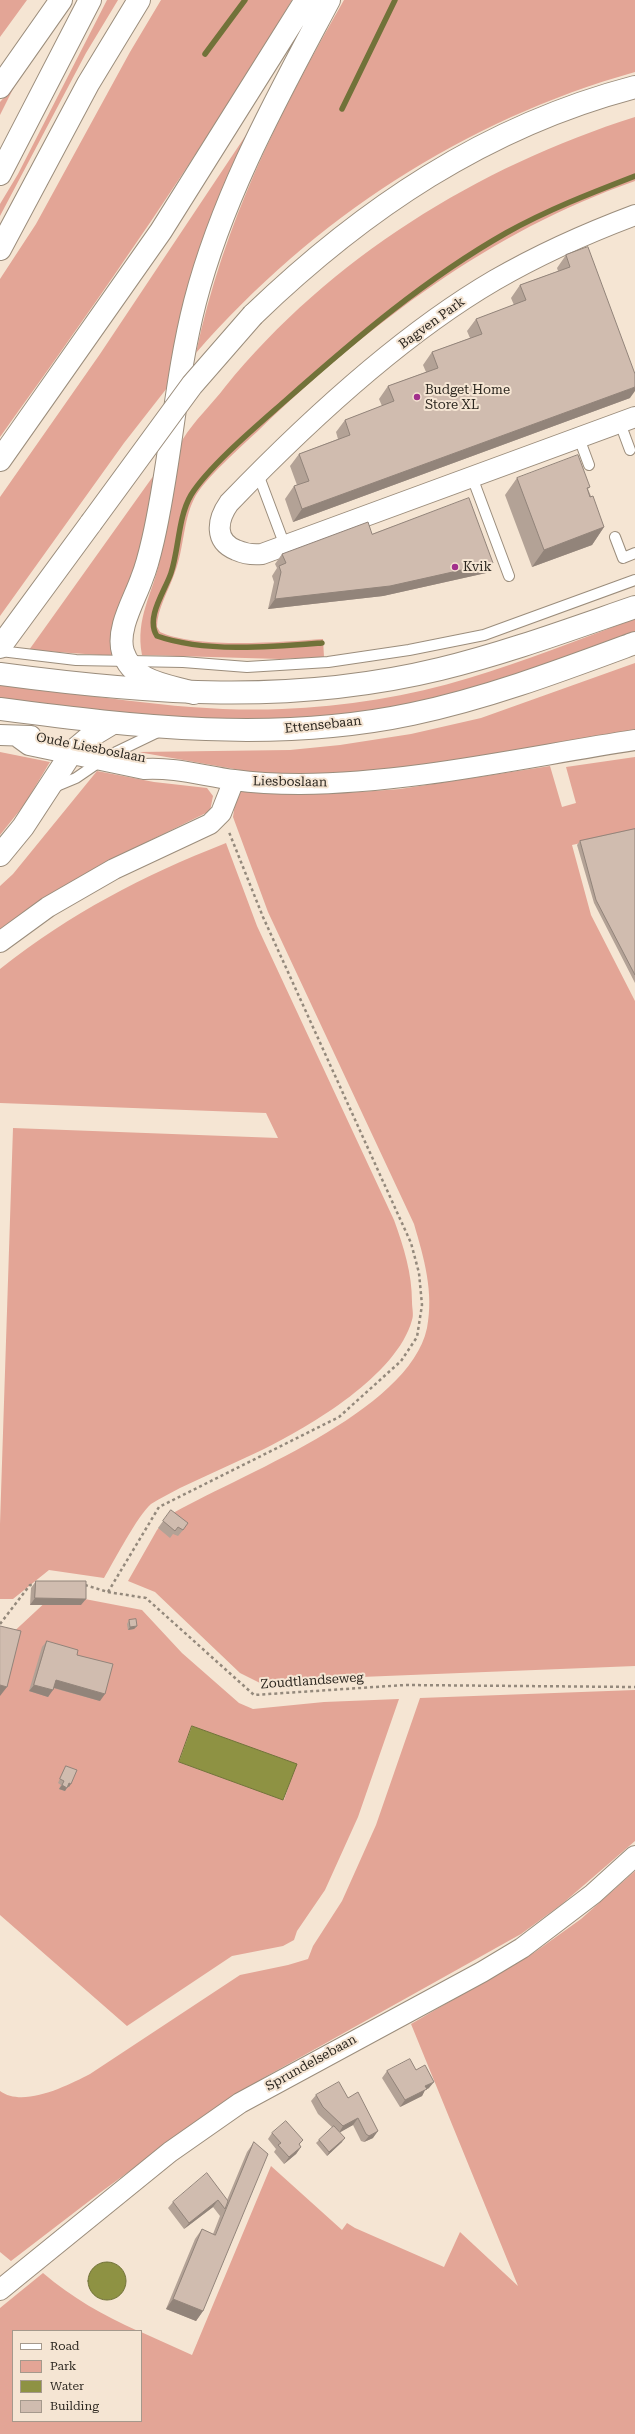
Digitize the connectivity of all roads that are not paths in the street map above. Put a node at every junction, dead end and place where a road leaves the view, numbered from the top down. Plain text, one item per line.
1 (61, 0) edge
2 (90, 0) edge
3 (139, 0) edge
4 (306, 0) edge
5 (329, 0) edge
6 (0, 87) edge
7 (635, 87) edge
8 (0, 174) edge
9 (635, 215) edge
10 (0, 249) edge
11 (627, 420) edge
12 (579, 438) junction
13 (630, 450) dead end
14 (0, 460) edge
15 (589, 465) dead end
16 (258, 474) junction
17 (472, 477) junction
18 (615, 537) dead end
19 (285, 546) junction
20 (635, 553) edge
21 (509, 576) dead end
22 (635, 580) edge
23 (635, 607) edge
24 (635, 643) edge
25 (0, 647) edge
26 (0, 651) edge
27 (127, 661) junction
28 (0, 674) edge
29 (194, 693) junction
30 (0, 709) edge
31 (111, 724) junction
32 (166, 728) junction
33 (9, 736) edge
34 (635, 740) edge
35 (76, 748) junction
36 (108, 756) junction
37 (234, 780) junction
38 (47, 790) junction
39 (0, 855) edge
40 (0, 942) edge
41 (635, 1856) edge
42 (0, 2290) edge

1 - 6 main road
2 - 8 main road
3 - 10 main road
4 - 14 main road
5 - 27 main road
7 - 25 main road, bridge
9 - 16 street, Bagven Park
11 - 12 street, Bagven Park
11 - 13 lane, Bagven Park
12 - 15 lane
12 - 17 street, Bagven Park
16 - 19 lane
16 - 19 street, Bagven Park
17 - 19 street, Bagven Park
17 - 21 lane
18 - 20 lane
22 - 27 lane
23 - 29 main road
24 - 32 main road, Ettensebaan
26 - 27 lane
27 - 29 main road
28 - 29 main road
30 - 31 main road, Ettensebaan
31 - 32 main road, Ettensebaan
31 - 35 main road
32 - 36 lane
33 - 35 street, Oude Liesboslaan
34 - 37 street, Liesboslaan
35 - 36 street, Oude Liesboslaan
35 - 38 main road
36 - 37 street, Oude Liesboslaan
36 - 38 lane
37 - 40 street, Liesboslaan
38 - 39 main road
41 - 42 street, Sprundelsebaan

